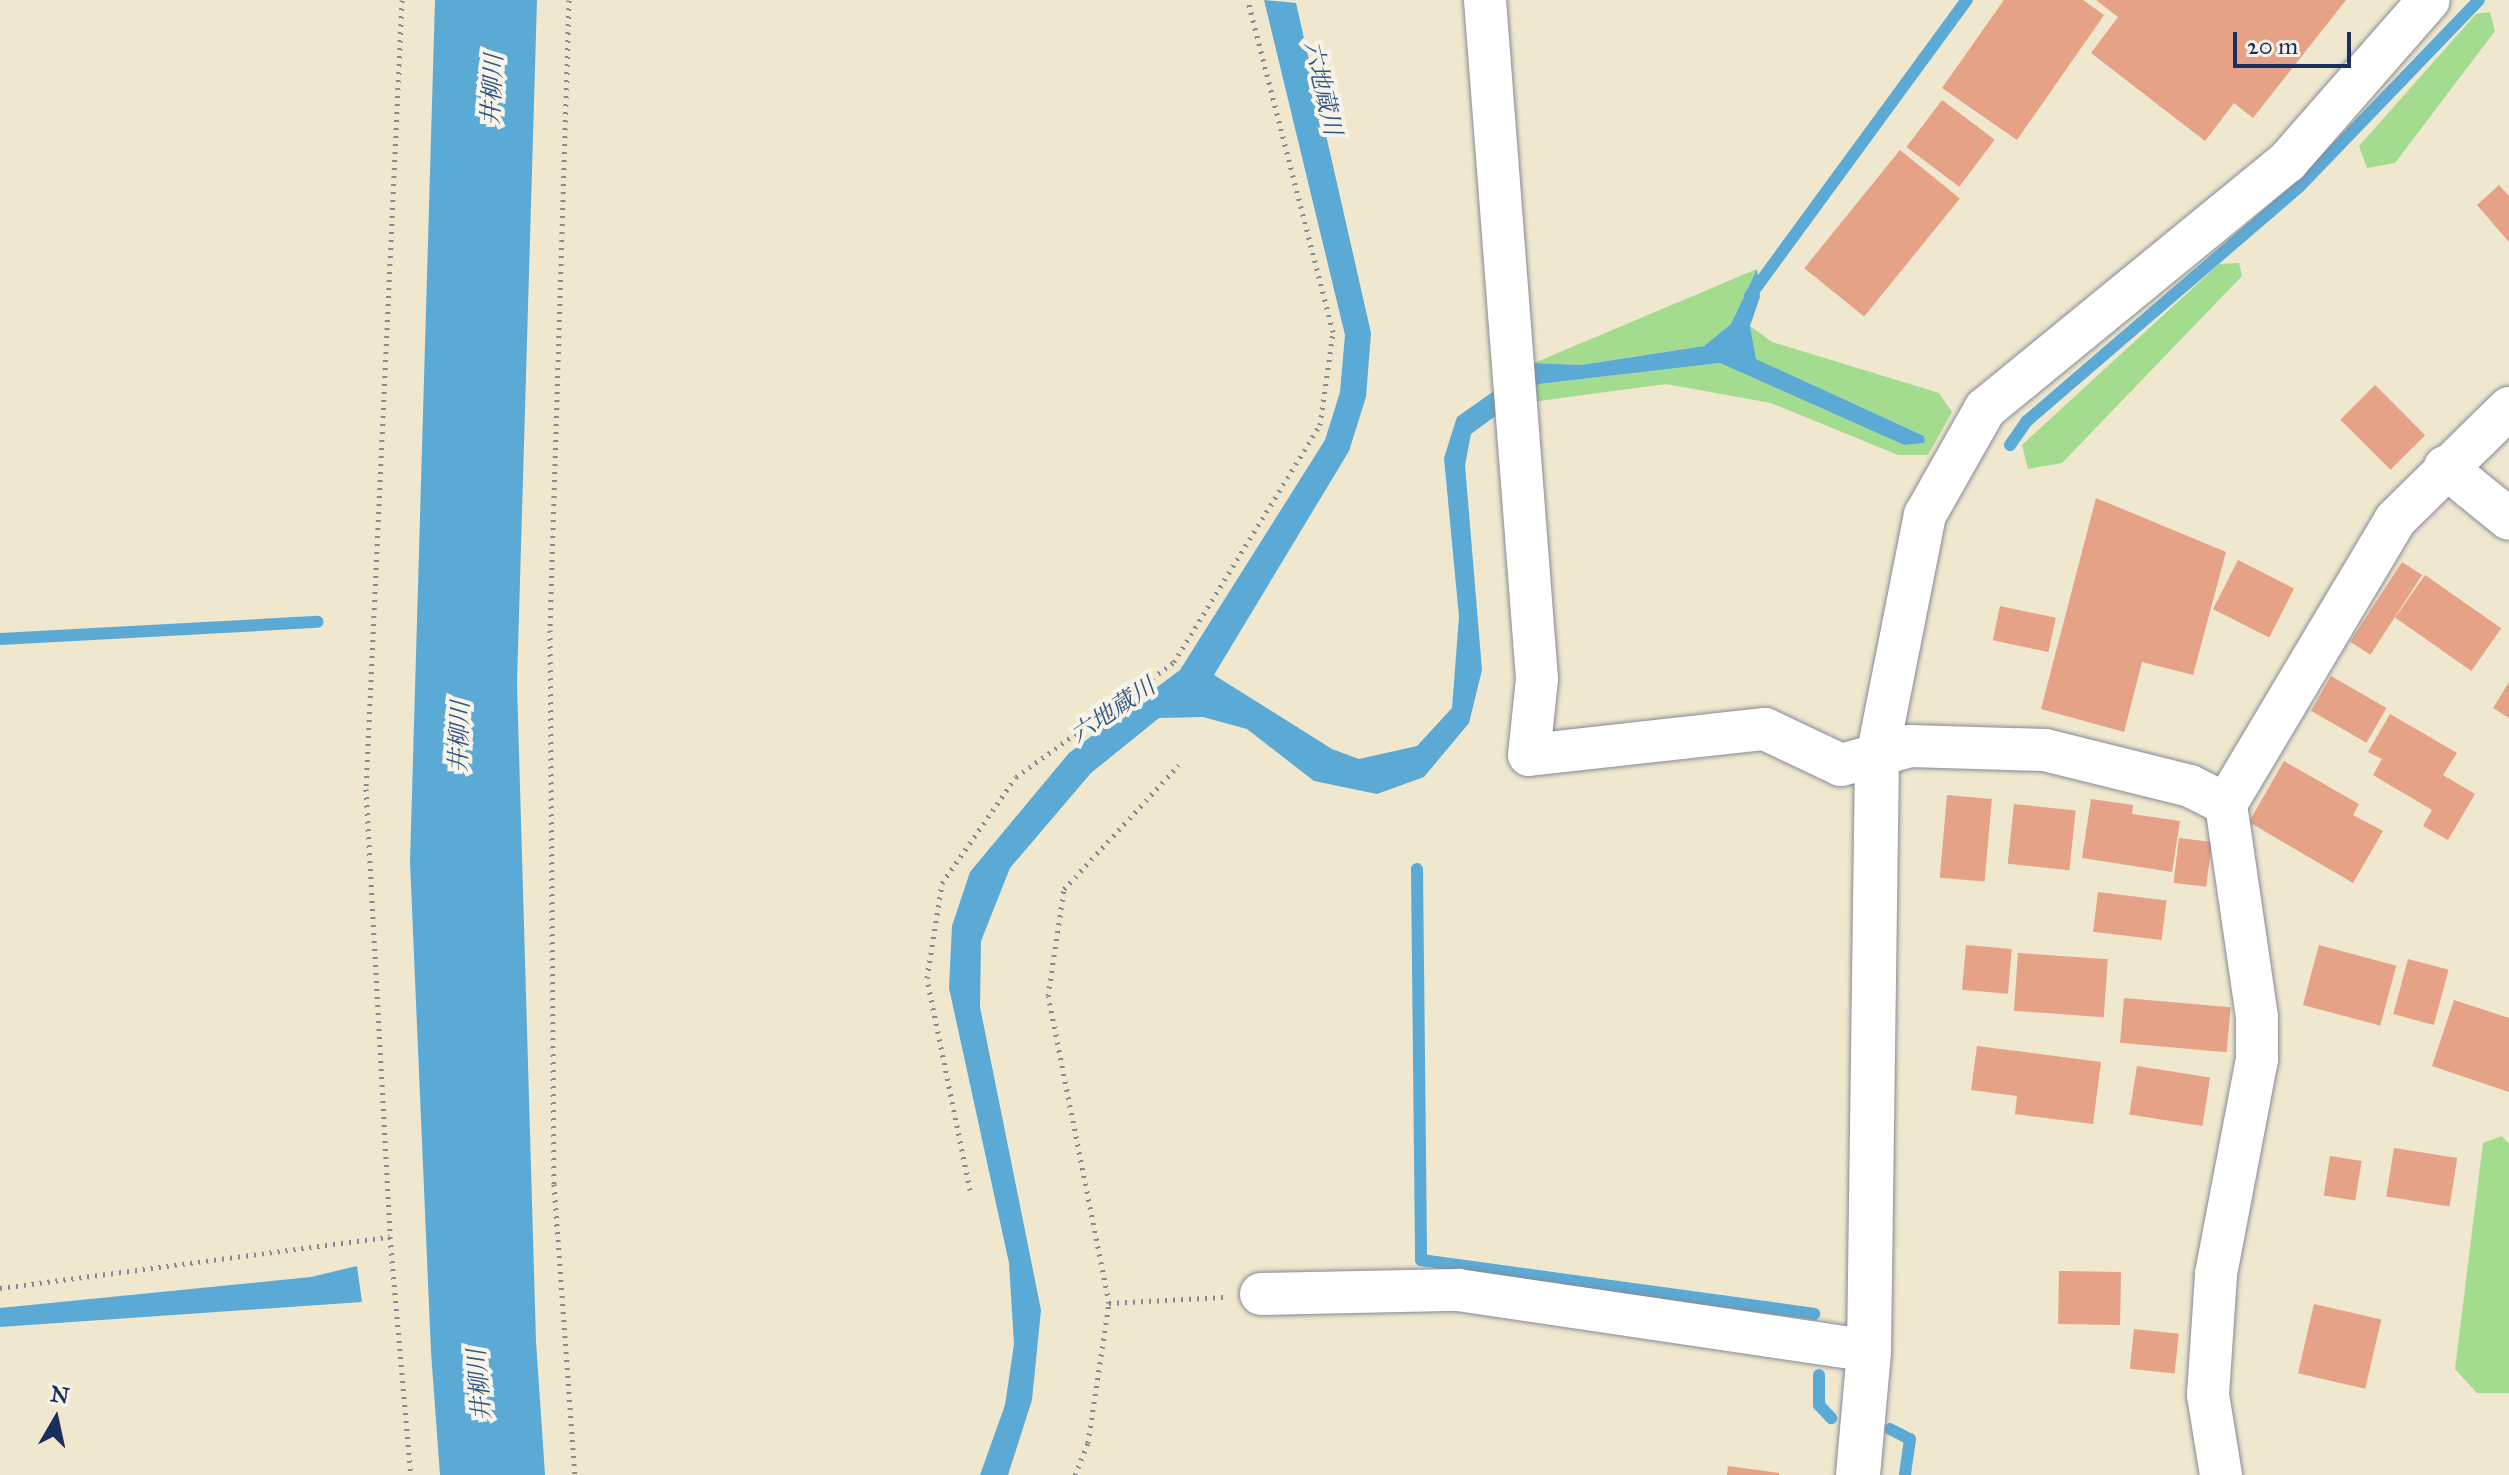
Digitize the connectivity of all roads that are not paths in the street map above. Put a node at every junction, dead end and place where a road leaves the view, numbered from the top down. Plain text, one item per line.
1 (1485, 0) edge
2 (2429, 0) edge
3 (2509, 408) edge
4 (2445, 467) junction
5 (2509, 519) edge
6 (1877, 757) junction
7 (2226, 804) junction
8 (1261, 1294) road end
9 (1869, 1351) junction
10 (1858, 1475) edge
11 (2221, 1475) edge

1 - 6 street
2 - 6 street
3 - 4 street
4 - 5 street
4 - 7 street
6 - 7 street
6 - 9 street
7 - 11 street
8 - 9 street
9 - 10 street

